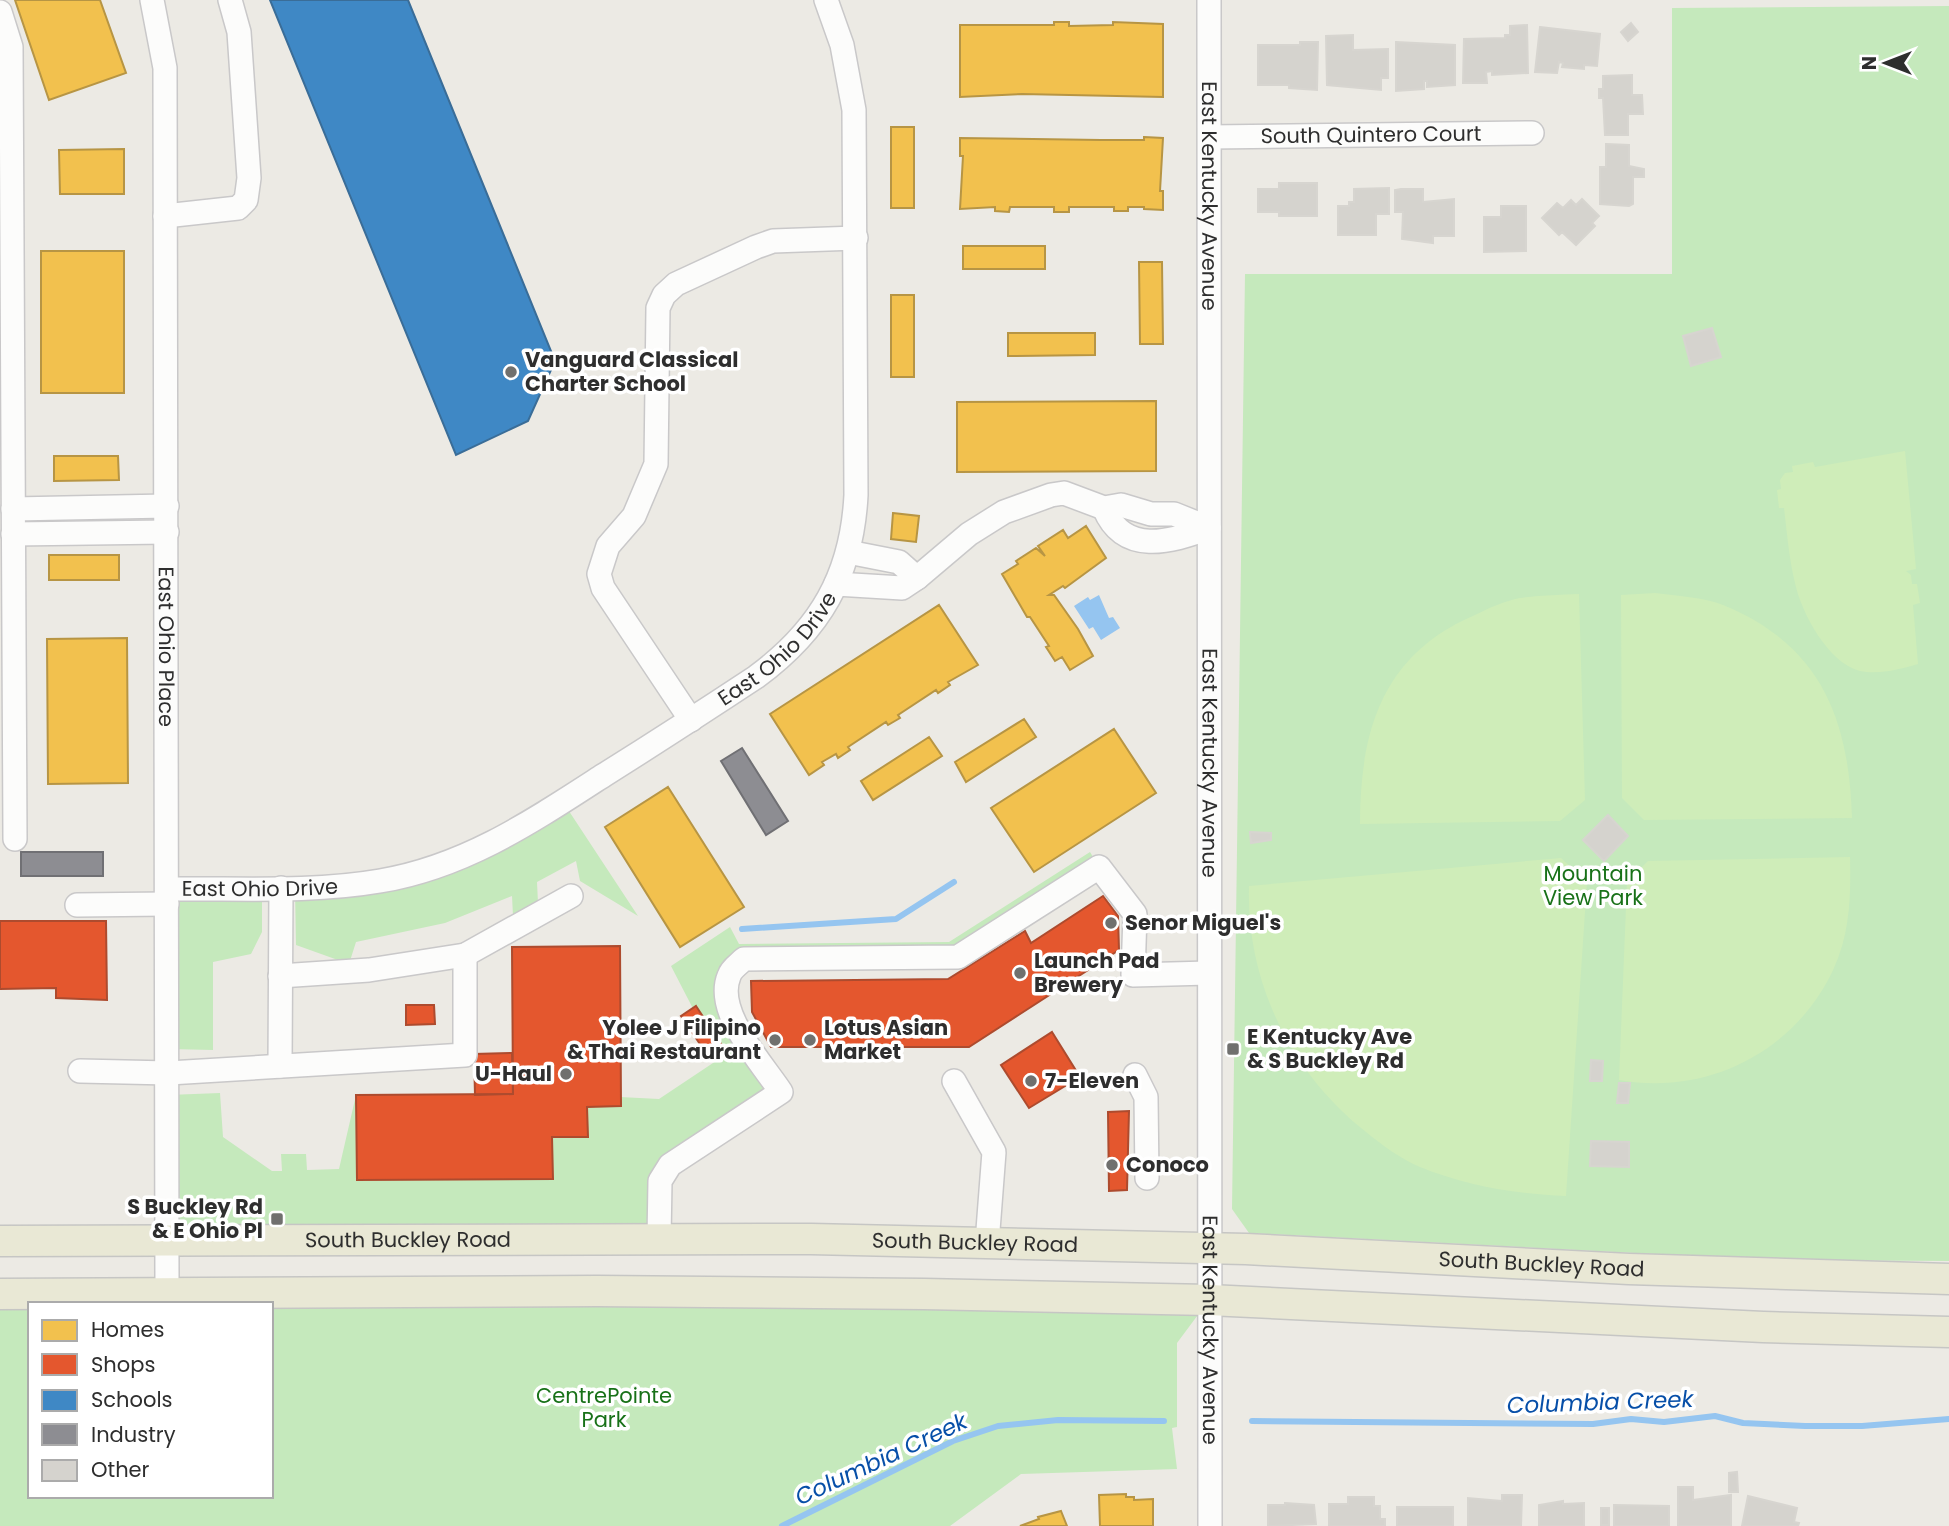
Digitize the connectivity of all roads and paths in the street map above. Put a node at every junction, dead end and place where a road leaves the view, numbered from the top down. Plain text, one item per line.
1 (152, 0) edge
2 (230, 0) edge
3 (826, 0) edge
4 (1209, 0) edge
5 (0, 12) edge
6 (1532, 133) dead end
7 (1210, 137) junction
8 (165, 216) junction
9 (856, 238) junction
10 (6, 387) edge
11 (167, 506) junction
12 (86, 508) junction
13 (13, 509) junction
14 (1209, 528) junction
15 (167, 532) junction
16 (86, 533) junction
17 (13, 534) junction
18 (848, 552) junction
19 (917, 578) junction
20 (836, 584) junction
21 (7, 646) edge
22 (691, 720) junction
23 (15, 839) dead end
24 (281, 888) junction
25 (571, 896) dead end
26 (167, 897) junction
27 (78, 905) dead end
28 (465, 955) junction
29 (1209, 972) junction
30 (280, 976) junction
31 (280, 1066) junction
32 (80, 1071) dead end
33 (169, 1073) junction
34 (1135, 1075) dead end
35 (954, 1082) dead end
36 (1147, 1178) dead end
37 (659, 1239) junction
38 (167, 1240) junction
39 (0, 1241) edge
40 (987, 1243) junction
41 (1209, 1248) junction
42 (1949, 1279) edge
43 (167, 1293) junction
44 (0, 1294) edge
45 (1209, 1300) junction
46 (1949, 1332) edge
47 (1210, 1526) edge

1 - 8 street, East Ohio Place
2 - 8 street
3 - 9 street, East Ohio Drive
4 - 7 street, East Kentucky Avenue
5 - 10 street
6 - 7 street, South Quintero Court
7 - 14 street, East Kentucky Avenue
8 - 11 street, East Ohio Place
9 - 18 street, East Ohio Drive
9 - 22 street
10 - 13 street
11 - 12 street
11 - 15 street, East Ohio Place
12 - 13 street
12 - 16 street
13 - 17 street
14 - 19 street
14 - 29 street, East Kentucky Avenue
15 - 16 street
15 - 26 street, East Ohio Place
16 - 17 street
17 - 21 street
18 - 19 street
18 - 20 street, East Ohio Drive
19 - 20 street
20 - 22 street, East Ohio Drive
21 - 23 street
22 - 24 street, East Ohio Drive
24 - 26 street, East Ohio Drive
24 - 30 street
25 - 28 street
26 - 27 street, East Ohio Drive
26 - 33 street, East Ohio Place
28 - 30 street
28 - 31 street
29 - 37 street
29 - 41 street, East Kentucky Avenue
30 - 31 street
31 - 33 street
32 - 33 street
33 - 38 street, East Ohio Place
34 - 36 street
35 - 40 street
37 - 38 main road, South Buckley Road
37 - 40 main road, South Buckley Road
38 - 39 main road, South Buckley Road
38 - 43 street, East Ohio Place
40 - 41 main road, South Buckley Road
41 - 42 main road, South Buckley Road
41 - 45 street, East Kentucky Avenue
43 - 44 main road
43 - 45 main road
45 - 46 main road
45 - 47 street, East Kentucky Avenue

